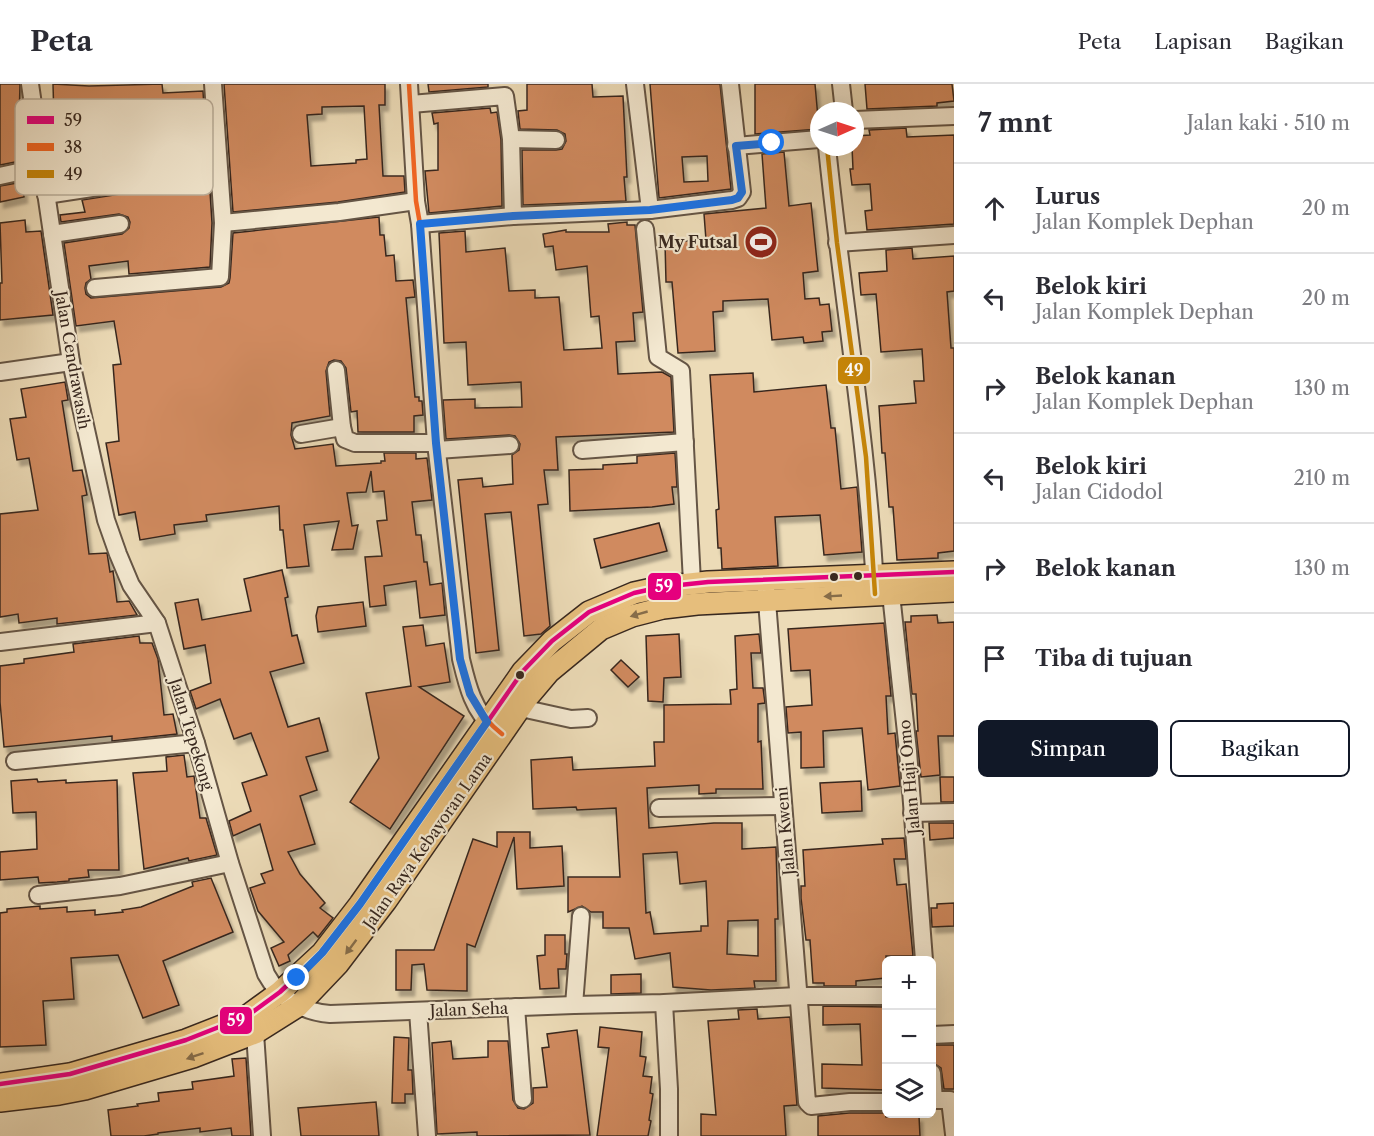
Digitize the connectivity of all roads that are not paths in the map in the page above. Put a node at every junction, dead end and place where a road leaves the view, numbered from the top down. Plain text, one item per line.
1 (30, 84) edge
2 (213, 84) edge
3 (409, 84) edge
4 (635, 84) edge
5 (730, 84) edge
6 (842, 84) edge
7 (505, 90) edge
8 (32, 99) edge
9 (843, 102) edge
10 (411, 104) junction
11 (954, 116) edge
12 (864, 120) edge
13 (213, 134) edge
14 (216, 134) junction
15 (511, 139) junction
16 (556, 140) dead end
17 (810, 140) edge
18 (736, 146) junction
19 (829, 156) edge
20 (15, 173) edge
21 (0, 176) edge
22 (46, 195) edge
23 (416, 201) junction
24 (650, 210) junction
25 (513, 216) junction
26 (223, 223) junction
27 (120, 224) dead end
28 (420, 224) junction
29 (645, 229) dead end
30 (52, 234) junction
31 (954, 235) edge
32 (837, 243) junction
33 (95, 288) dead end
34 (71, 362) junction
35 (336, 370) dead end
36 (0, 372) edge
37 (342, 427) junction
38 (301, 434) dead end
39 (685, 442) junction
40 (510, 445) dead end
41 (436, 446) junction
42 (582, 450) dead end
43 (954, 572) edge
44 (692, 582) junction
45 (880, 587) junction
46 (766, 589) junction
47 (954, 591) edge
48 (157, 623) junction
49 (0, 642) edge
50 (521, 708) junction
51 (588, 718) dead end
52 (495, 728) junction
53 (196, 743) junction
54 (15, 761) dead end
55 (783, 806) junction
56 (659, 808) dead end
57 (954, 812) edge
58 (912, 813) junction
59 (230, 863) junction
60 (38, 895) dead end
61 (581, 916) dead end
62 (924, 956) edge
63 (280, 992) junction
64 (798, 996) junction
65 (882, 996) edge
66 (664, 1003) junction
67 (574, 1005) junction
68 (298, 1006) junction
69 (516, 1007) junction
70 (418, 1011) junction
71 (251, 1025) junction
72 (954, 1034) edge
73 (936, 1035) edge
74 (3, 1092) edge
75 (522, 1099) dead end
76 (936, 1100) edge
77 (882, 1102) edge
78 (954, 1134) edge
79 (262, 1136) edge
80 (427, 1136) edge
81 (669, 1136) edge

1 - 8 street, Jalan Cendrawasih
2 - 14 street
3 - 10 street
4 - 24 street
5 - 18 street
6 - 9 street
7 - 10 street
7 - 15 street
10 - 23 street
11 - 12 street
13 - 14 street
14 - 26 street
15 - 16 street
15 - 25 street
17 - 18 street
18 - 24 street
19 - 32 street, Jalan Haji Omo
20 - 21 street
22 - 30 street, Jalan Cendrawasih
23 - 26 street
23 - 28 street
24 - 25 street
25 - 28 street
26 - 33 street
27 - 30 street
28 - 41 street
29 - 39 street
30 - 34 street, Jalan Cendrawasih
31 - 32 street
32 - 45 street, Jalan Haji Omo
34 - 36 street
34 - 48 street, Jalan Cendrawasih
35 - 37 street
37 - 38 street
37 - 41 street
39 - 42 street
39 - 44 street
40 - 41 street
41 - 52 street
43 - 45 main road, Jalan Raya Kebayoran Lama
44 - 46 main road, Jalan Raya Kebayoran Lama
44 - 52 main road, Jalan Raya Kebayoran Lama
45 - 46 main road, Jalan Raya Kebayoran Lama
45 - 47 main road, Jalan Raya Kebayoran Lama
45 - 58 street, Jalan Haji Omo
46 -> 50 main road, Jalan Raya Kebayoran Lama
46 - 55 street, Jalan Kweni
48 - 49 street
48 - 53 street, Jalan Tepekong
50 - 51 street
50 - 52 main road, Jalan Raya Kebayoran Lama
52 - 63 main road, Jalan Raya Kebayoran Lama
52 -> 68 main road, Jalan Raya Kebayoran Lama
53 - 54 street
53 - 59 street, Jalan Tepekong
55 - 56 street
55 - 64 street, Jalan Kweni
57 - 58 street
58 - 62 street, Jalan Haji Omo
59 - 60 street
59 - 63 street, Jalan Tepekong
61 - 67 street
63 - 68 street, Jalan Seha
63 - 71 main road, Jalan Raya Kebayoran Lama
64 - 65 street
64 - 66 street, Jalan Seha
64 - 77 street, Jalan Kweni
66 - 67 street, Jalan Seha
66 - 81 street
67 - 69 street, Jalan Seha
68 - 70 street, Jalan Seha
68 - 71 main road, Jalan Raya Kebayoran Lama
69 - 70 street, Jalan Seha
69 - 75 street
70 - 80 street
71 - 74 main road, Jalan Raya Kebayoran Lama
71 - 79 street
72 - 73 street
76 - 78 street

